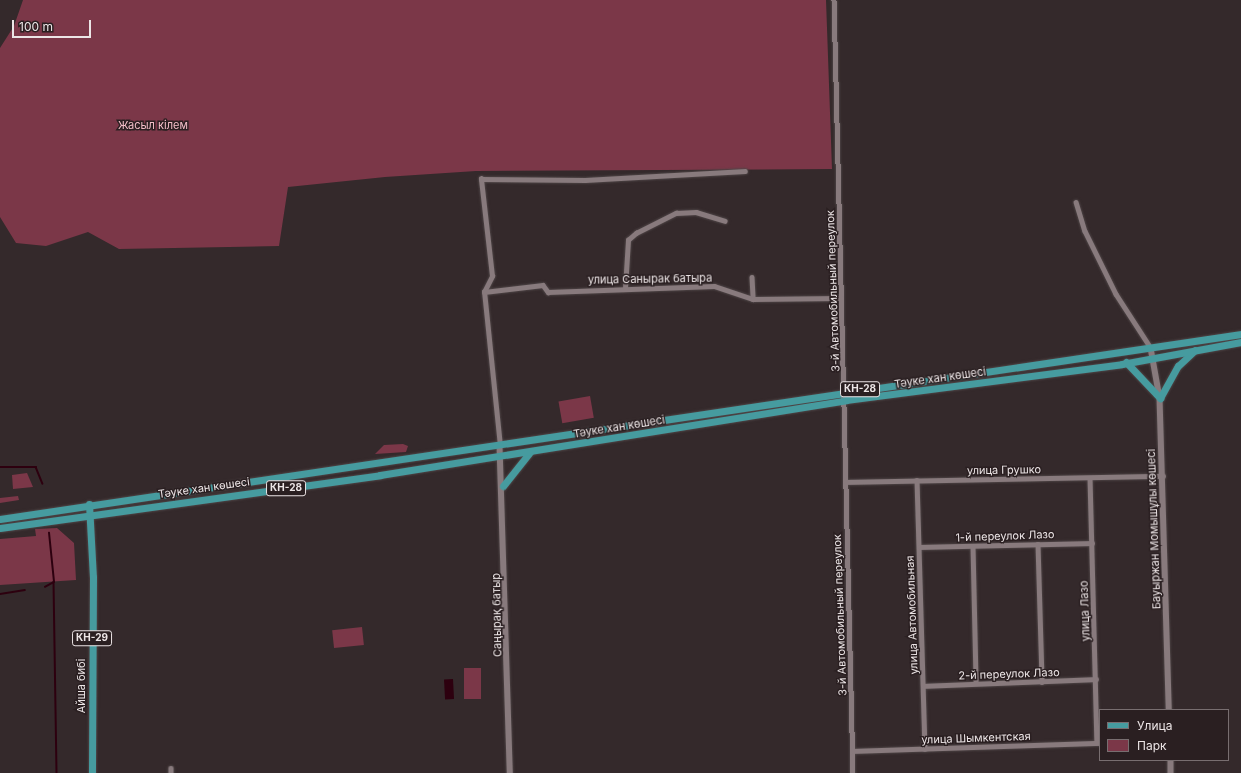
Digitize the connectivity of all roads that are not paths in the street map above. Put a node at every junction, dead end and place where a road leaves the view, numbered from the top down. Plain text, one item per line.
1 (834, 0) edge
2 (745, 171) dead end
3 (1076, 202) dead end
4 (725, 221) dead end
5 (752, 277) dead end
6 (625, 288) junction
7 (484, 292) junction
8 (841, 298) junction
9 (752, 299) junction
10 (1241, 334) edge
11 (1241, 342) edge
12 (1151, 348) junction
13 (1195, 350) junction
14 (1155, 357) junction
15 (1126, 362) junction
16 (845, 390) junction
17 (1160, 398) junction
18 (846, 400) junction
19 (500, 446) junction
20 (530, 452) junction
21 (501, 456) junction
22 (1162, 476) junction
23 (1090, 478) junction
24 (917, 480) junction
25 (845, 482) junction
26 (503, 486) junction
27 (89, 504) junction
28 (90, 515) junction
29 (0, 519) edge
30 (0, 528) edge
31 (1092, 542) junction
32 (1038, 544) junction
33 (973, 546) junction
34 (920, 547) junction
35 (1096, 679) junction
36 (1042, 682) junction
37 (976, 684) junction
38 (924, 686) junction
39 (1169, 709) edge
40 (1099, 743) edge
41 (924, 749) junction
42 (853, 750) junction
43 (1171, 761) edge
44 (92, 773) edge
45 (510, 773) edge
46 (853, 773) edge
47 (1171, 773) edge

1 - 8 street, 3-й Автомобильный переулок
2 - 7 street
3 - 12 street
4 - 6 street
5 - 9 street
6 - 7 street, улица Санырак батыра
6 - 9 street, улица Санырак батыра
7 - 19 street
8 - 9 street, улица Санырак батыра
8 - 16 street, 3-й Автомобильный переулок
10 - 12 main road, Тәуке хан көшесі / КН-28
11 - 13 main road, Тәуке хан көшесі / КН-28
12 - 14 street, Бауыржан Момышұлы көшесі
12 - 16 main road, Тәуке хан көшесі / КН-28
13 - 14 main road, Тәуке хан көшесі / КН-28
13 - 17 main road
14 - 15 main road, Тәуке хан көшесі / КН-28
14 - 17 street, Бауыржан Момышұлы көшесі
15 - 17 main road
15 - 18 main road, Тәуке хан көшесі / КН-28
16 - 18 street, 3-й Автомобильный переулок
16 - 19 main road, Тәуке хан көшесі / КН-28
17 - 22 street, Бауыржан Момышұлы көшесі
18 - 20 main road, Тәуке хан көшесі / КН-28
18 - 25 street, 3-й Автомобильный переулок
19 - 21 street, Саңырақ батыр
19 - 27 main road, Тәуке хан көшесі / КН-28
20 - 21 main road, Тәуке хан көшесі / КН-28
20 - 26 main road
21 - 26 street, Саңырақ батыр
21 - 28 main road, Тәуке хан көшесі / КН-28
22 - 23 street, улица Грушко
22 - 39 street, Бауыржан Момышұлы көшесі
23 - 24 street, улица Грушко
23 - 31 street, улица Лазо
24 - 25 street, улица Грушко
24 - 34 street, улица Автомобильная
25 - 42 street, 3-й Автомобильный переулок
26 - 45 street, Саңырақ батыр
27 - 28 main road, Айша бибі / КН-29
27 - 29 main road, Тәуке хан көшесі / КН-28
28 - 30 main road, Тәуке хан көшесі / КН-28
28 - 44 main road, Айша бибі / КН-29
31 - 32 street, 1-й переулок Лазо
31 - 35 street, улица Лазо
32 - 33 street, 1-й переулок Лазо
32 - 36 street
33 - 34 street, 1-й переулок Лазо
33 - 37 street
34 - 38 street, улица Автомобильная
35 - 36 street, 2-й переулок Лазо
35 - 40 street, улица Лазо
36 - 37 street, 2-й переулок Лазо
37 - 38 street, 2-й переулок Лазо
38 - 41 street, улица Автомобильная
40 - 41 street, улица Шымкентская
41 - 42 street, улица Шымкентская
42 - 46 street, 3-й Автомобильный переулок
43 - 47 street

